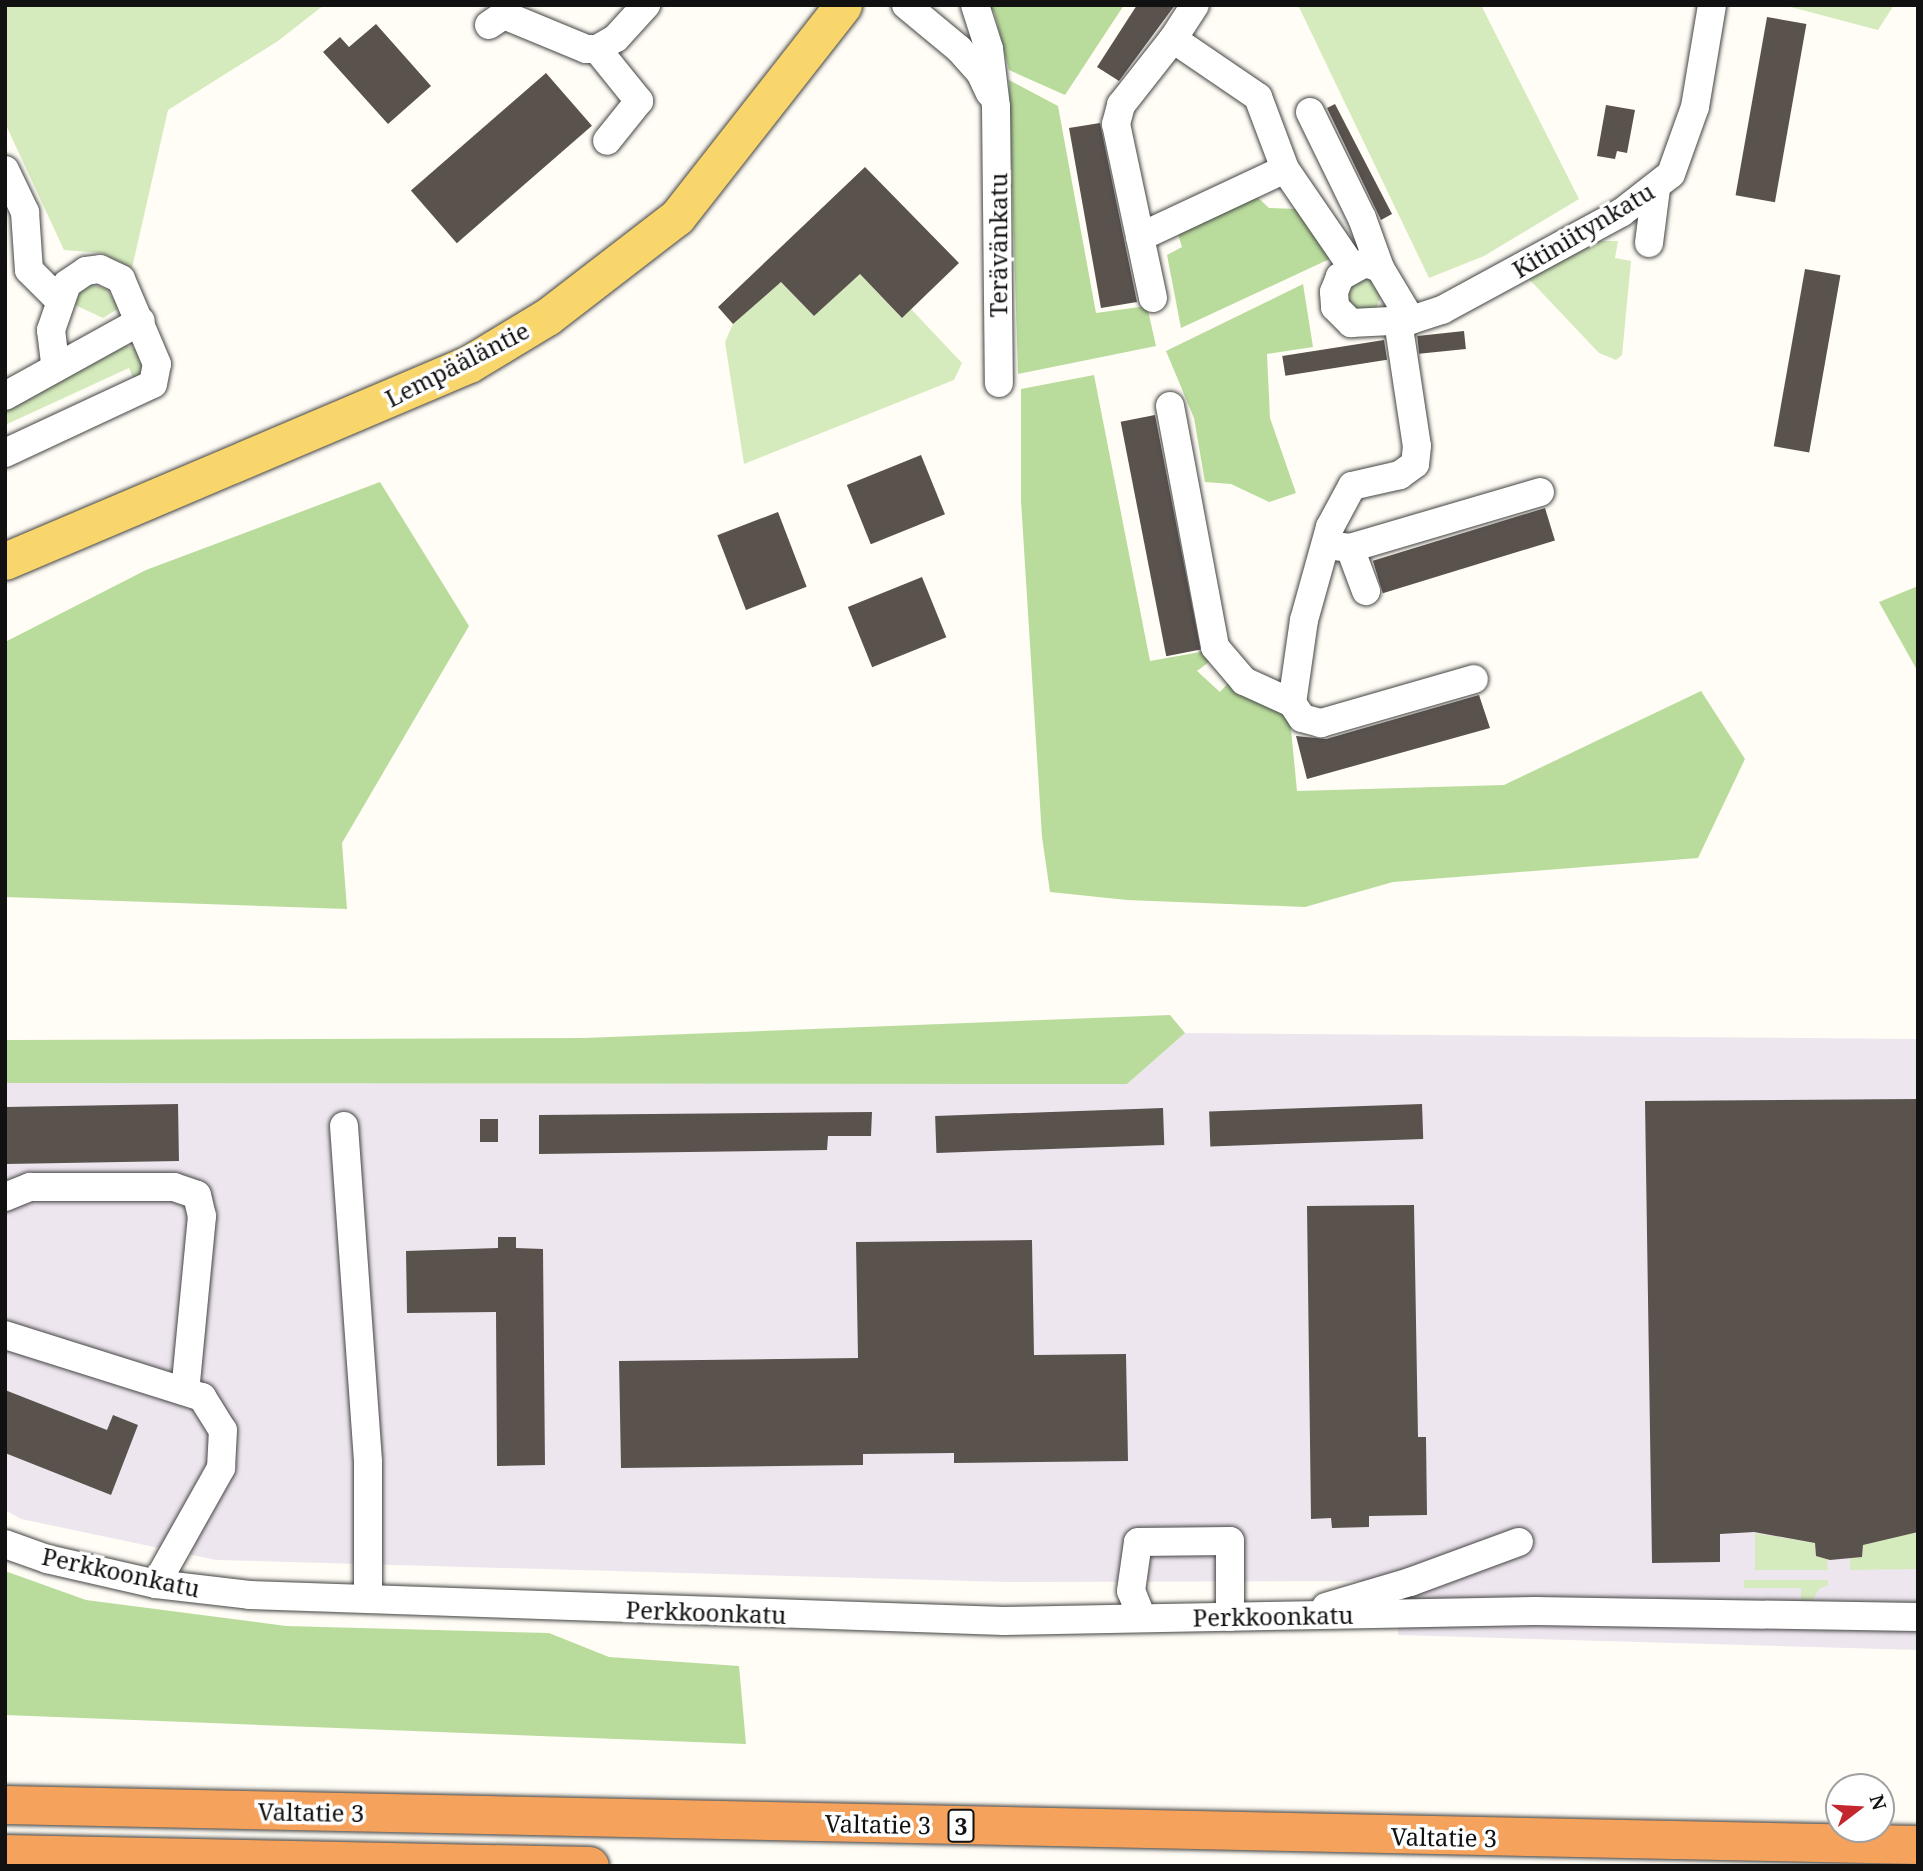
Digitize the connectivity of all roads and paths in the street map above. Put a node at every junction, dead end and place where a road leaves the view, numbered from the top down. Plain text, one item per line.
1 (646, 5) edge
2 (843, 5) edge
3 (906, 5) edge
4 (975, 5) edge
5 (1195, 5) edge
6 (1712, 5) edge
7 (489, 24) dead end
8 (1173, 39) junction
9 (597, 49) junction
10 (996, 107) junction
11 (1310, 112) dead end
12 (607, 141) dead end
13 (1285, 169) junction
14 (5, 170) edge
15 (1656, 188) junction
16 (1140, 237) junction
17 (1649, 243) dead end
18 (1352, 267) junction
19 (1380, 268) junction
20 (1153, 298) dead end
21 (60, 301) junction
22 (1404, 320) junction
23 (141, 321) junction
24 (56, 368) junction
25 (999, 383) dead end
26 (5, 396) edge
27 (1170, 406) dead end
28 (5, 453) edge
29 (1540, 492) dead end
30 (1338, 546) junction
31 (5, 561) edge
32 (1367, 591) dead end
33 (1474, 679) dead end
34 (1292, 703) junction
35 (344, 1126) dead end
36 (5, 1196) edge
37 (5, 1335) edge
38 (185, 1391) junction
39 (1515, 1534) dead end
40 (5, 1544) edge
41 (156, 1584) junction
42 (368, 1599) junction
43 (1303, 1615) junction
44 (1230, 1617) junction
45 (1142, 1618) junction
46 (1918, 1618) edge
47 (5, 1805) edge
48 (1918, 1845) edge
49 (5, 1854) edge
50 (590, 1866) edge

1 - 9 street
2 - 31 main road, Lempääläntie
3 - 10 street, Terävänkatu
4 - 10 street, Terävänkatu
5 - 8 street
6 - 15 street, Kitiniitynkatu
7 - 9 street
8 - 13 street
8 - 16 street
9 - 12 street
10 - 25 street, Terävänkatu
11 - 19 street
13 - 16 street
13 - 18 street
14 - 21 street
15 - 17 street
15 - 22 street, Kitiniitynkatu
16 - 20 street
18 - 19 street
18 - 22 street, Kitiniitynkatu
19 - 22 street
21 - 23 street
21 - 24 street
22 - 30 street
23 - 24 street
23 - 28 street
24 - 26 street
27 - 34 street
29 - 30 street
30 - 32 street
30 - 34 street
33 - 34 street
35 - 42 street
36 - 38 street
37 - 38 street
38 - 41 street
39 - 43 street
40 - 41 street, Perkkoonkatu
41 - 42 street, Perkkoonkatu
42 - 45 street, Perkkoonkatu
43 - 44 street, Perkkoonkatu
43 - 46 street, Perkkoonkatu
44 - 45 street, Perkkoonkatu
44 - 45 street
47 - 48 highway, Valtatie 3 / 3
49 - 50 highway, Valtatie 3

